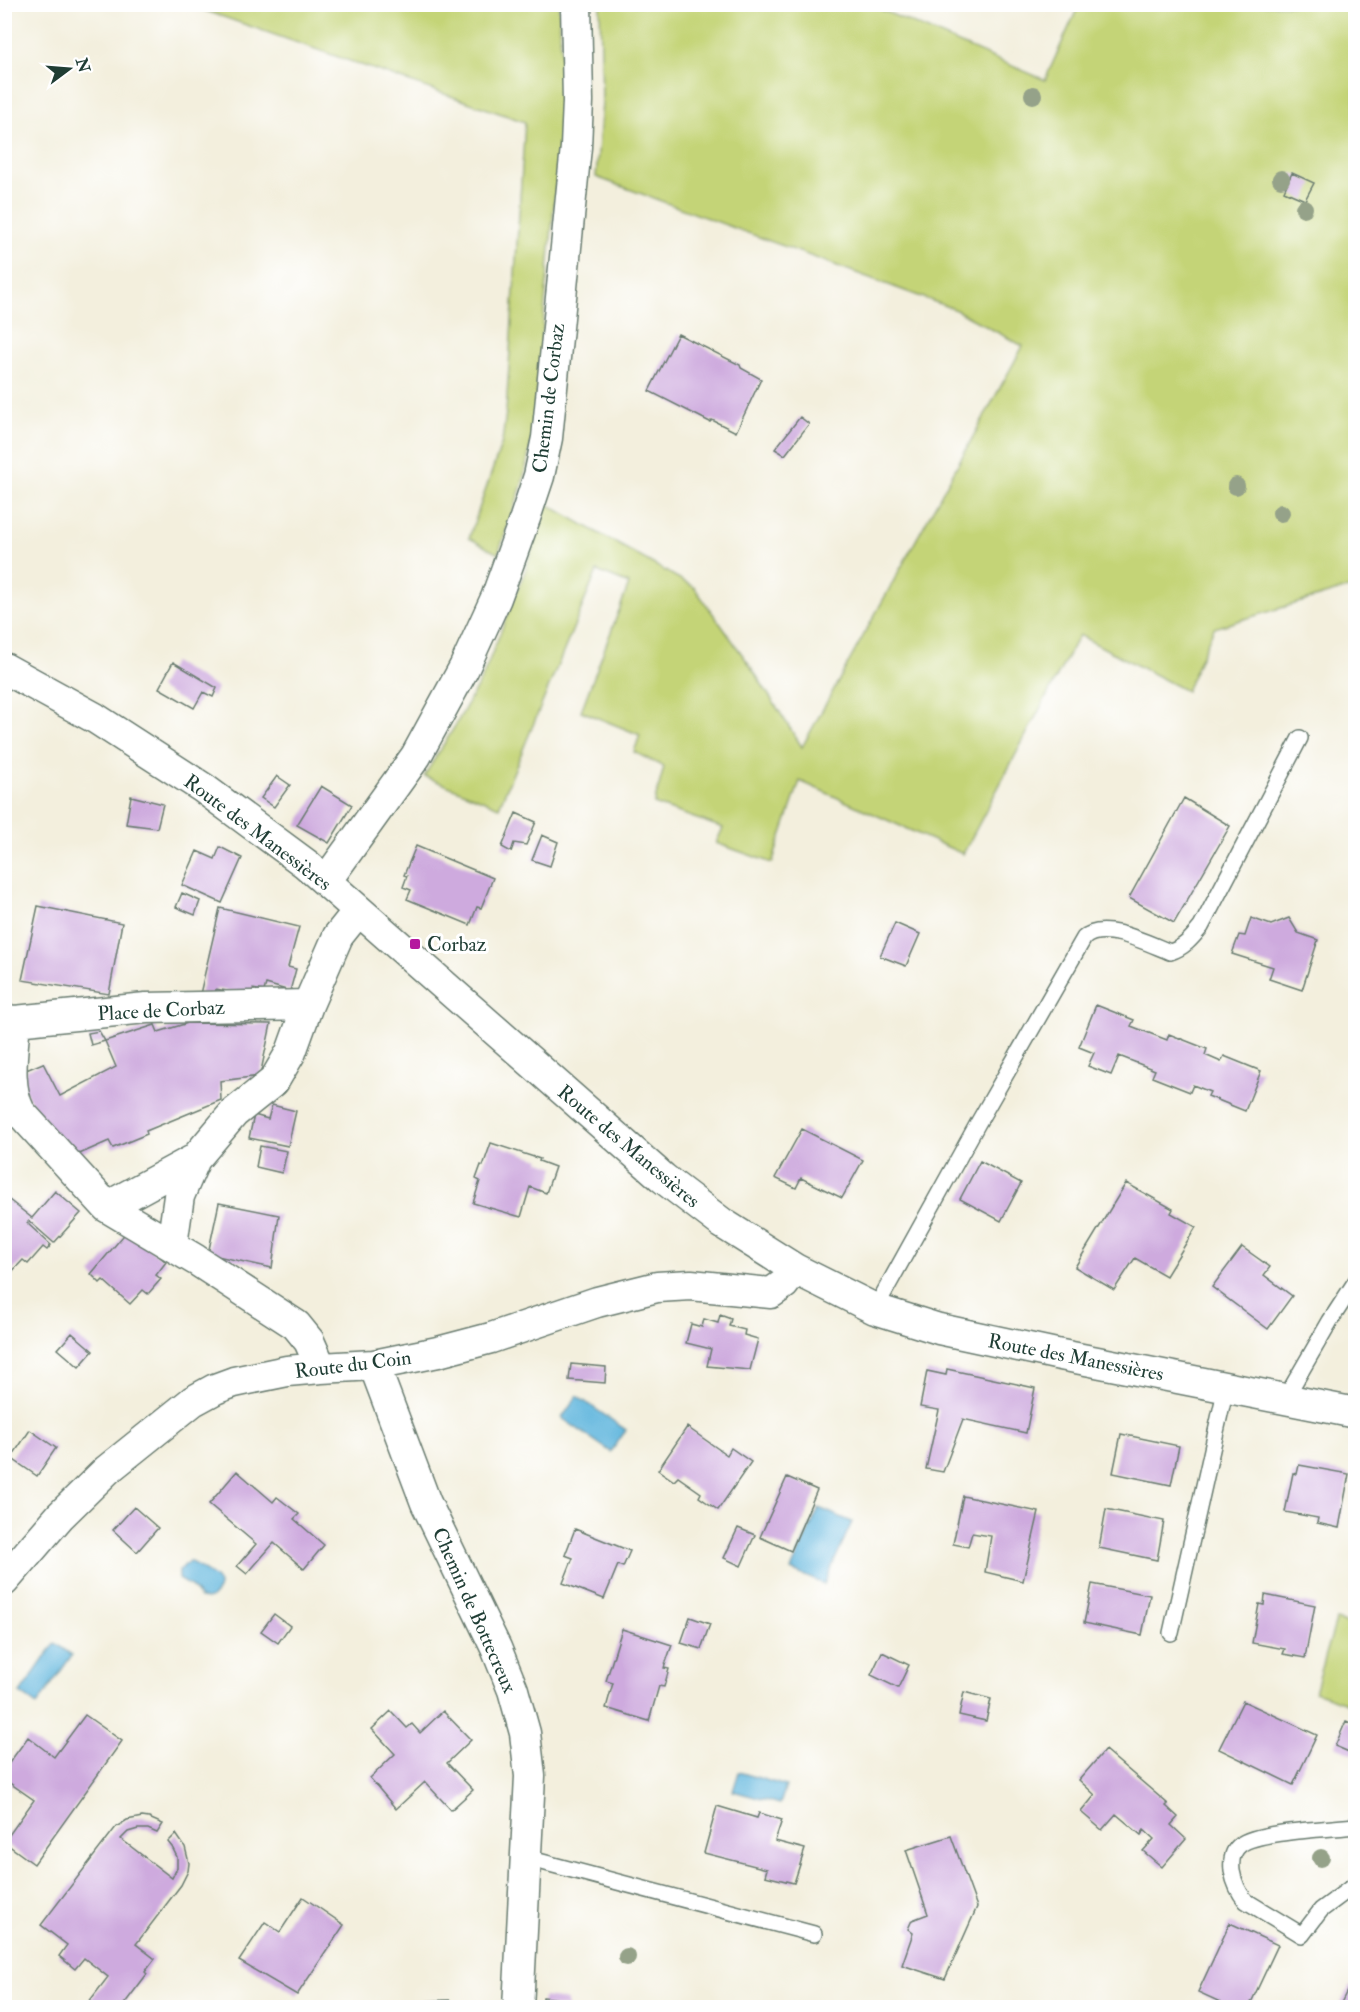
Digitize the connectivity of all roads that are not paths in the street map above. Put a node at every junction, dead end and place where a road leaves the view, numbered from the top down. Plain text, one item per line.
1 (576, 4) edge
2 (6, 673) edge
3 (1300, 738) dead end
4 (326, 881) junction
5 (358, 911) junction
6 (308, 1005) junction
7 (10, 1021) edge
8 (195, 1159) junction
9 (107, 1207) junction
10 (172, 1245) junction
11 (795, 1269) junction
12 (1356, 1281) edge
13 (875, 1309) junction
14 (374, 1365) junction
15 (321, 1368) junction
16 (1226, 1387) junction
17 (1285, 1399) junction
18 (1356, 1413) edge
19 (4, 1581) edge
20 (1171, 1633) dead end
21 (1356, 1826) edge
22 (527, 1858) junction
23 (1356, 1884) edge
24 (814, 1934) dead end
25 (518, 2007) edge

1 - 4 street, Chemin de Corbaz
2 - 4 street, Route des Manessières
3 - 13 lane
4 - 5 street, Route des Manessières
5 - 6 street
5 - 11 street, Route des Manessières
6 - 7 street, Place de Corbaz
6 - 8 street
7 - 9 street, Place de Corbaz
8 - 9 street
8 - 10 street
9 - 10 street, Place de Corbaz
10 - 15 street, Place de Corbaz
11 - 13 street, Route des Manessières
11 - 14 street, Route du Coin
12 - 17 lane
13 - 16 street, Route des Manessières
14 - 15 street, Route du Coin
14 - 22 street, Chemin de Bottecreux
15 - 19 street, Route du Coin
16 - 17 street, Route des Manessières
16 - 20 lane
17 - 18 street, Route des Manessières
21 - 23 lane
22 - 24 lane
22 - 25 street, Chemin de Bottecreux

